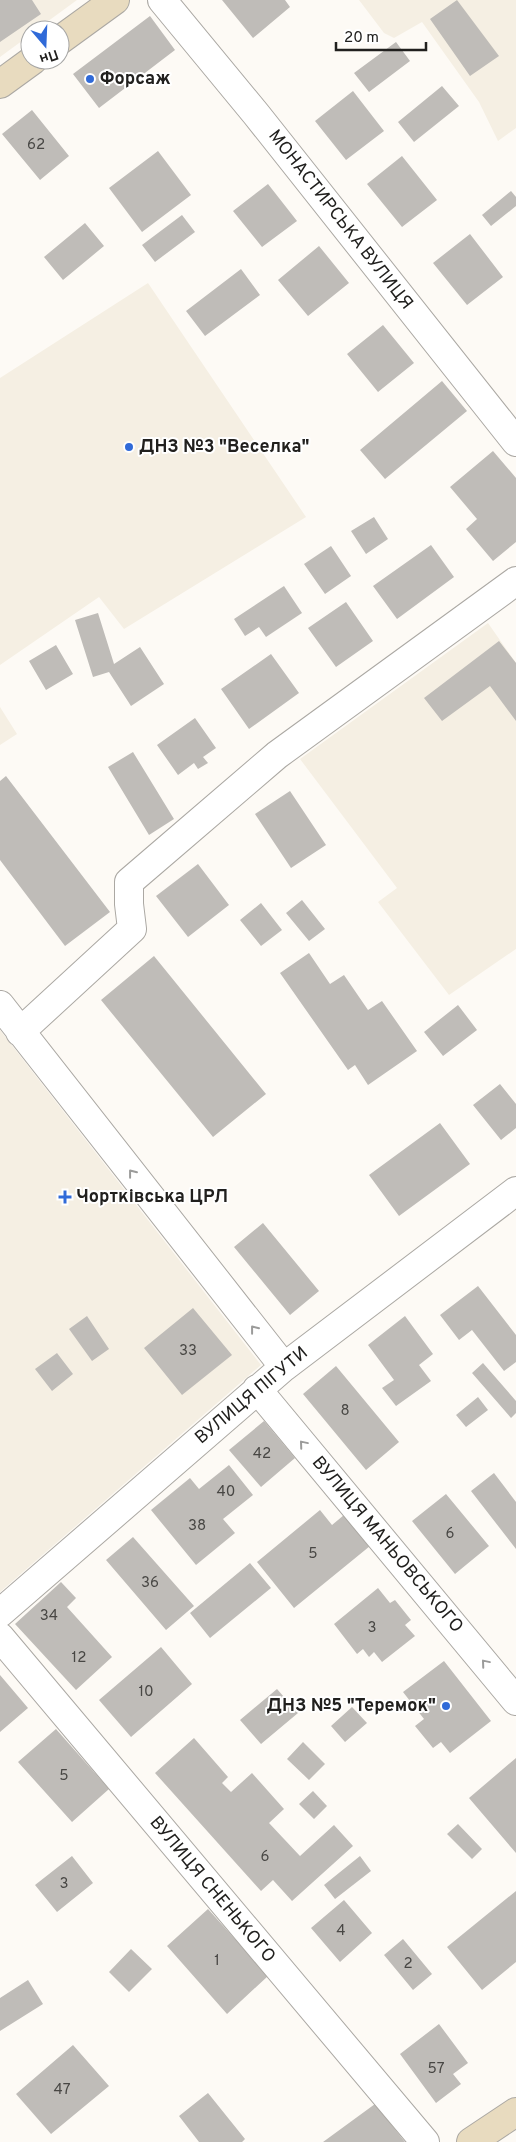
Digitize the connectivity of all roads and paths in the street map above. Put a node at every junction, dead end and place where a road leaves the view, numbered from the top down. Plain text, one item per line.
1 (115, 0) edge
2 (162, 0) edge
3 (70, 33) edge
4 (20, 69) edge
5 (0, 84) edge
6 (516, 442) edge
7 (516, 581) edge
8 (0, 1005) edge
9 (20, 1032) junction
10 (516, 1191) edge
11 (284, 1367) junction
12 (257, 1389) junction
13 (0, 1614) edge
14 (0, 1637) edge
15 (516, 1701) edge
16 (516, 2112) edge
17 (425, 2142) edge
18 (471, 2142) edge

1 - 3 main road
2 - 6 street, МОНАСТИРСЬКА ВУЛИЦЯ
4 - 5 main road
7 - 9 street
8 - 9 street
11 -> 9 street
10 - 11 street, ВУЛИЦЯ ПІГУТИ
11 - 12 street, ВУЛИЦЯ ПІГУТИ
12 - 13 street, ВУЛИЦЯ ПІГУТИ
15 -> 12 street, ВУЛИЦЯ МАНЬОВСЬКОГО
14 - 17 street, ВУЛИЦЯ СНЕНЬКОГО
16 - 18 main road

